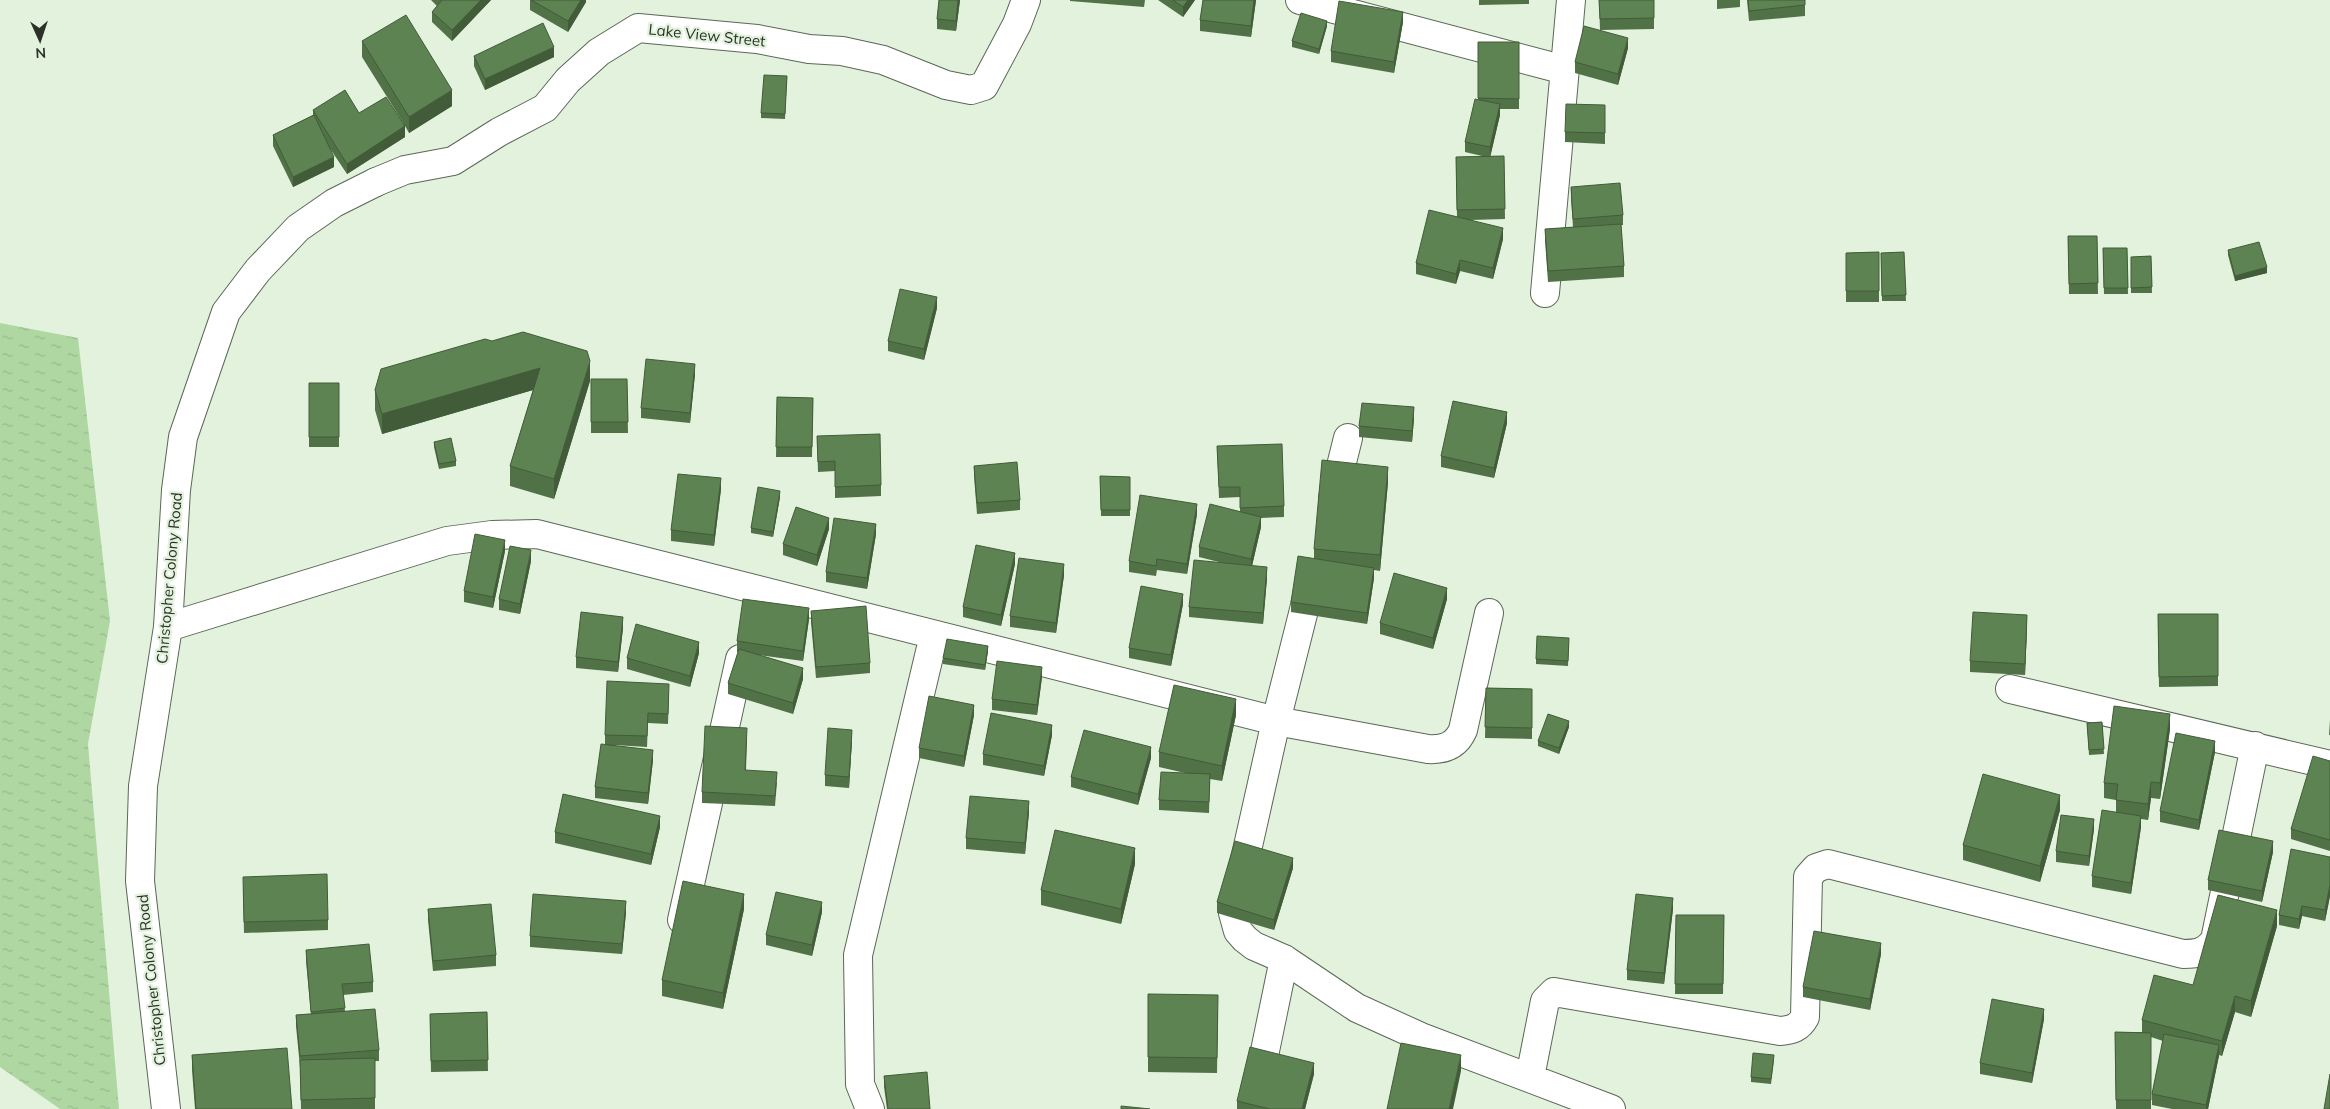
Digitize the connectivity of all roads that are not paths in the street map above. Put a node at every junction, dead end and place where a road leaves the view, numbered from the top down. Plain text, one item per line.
1 (1026, 0) edge
2 (1300, 0) edge
3 (1571, 0) edge
4 (1565, 70) junction
5 (376, 182) joint
6 (1545, 293) dead end
7 (1348, 438) dead end
8 (1326, 523) edge
9 (1319, 551) edge
10 (755, 589) junction
11 (1489, 613) dead end
12 (168, 627) junction
13 (934, 635) junction
14 (2010, 689) dead end
15 (1276, 721) junction
16 (2256, 746) junction
17 (2330, 766) edge
18 (676, 946) edge
19 (1284, 959) junction
20 (1530, 1077) junction
21 (166, 1109) edge
22 (870, 1109) edge
23 (1254, 1109) edge
24 (1611, 1109) edge

1 - 5 street, Lake View Street
2 - 4 street
3 - 4 street
4 - 6 street
5 - 12 street, Christopher Colony Road
7 - 8 street
9 - 15 street
10 - 12 street
10 - 13 street
10 - 18 street
11 - 15 street
12 - 21 street, Christopher Colony Road
13 - 15 street
13 - 22 street
14 - 16 street
15 - 19 street
16 - 17 street
16 - 20 street
19 - 20 street
19 - 23 street
20 - 24 street

